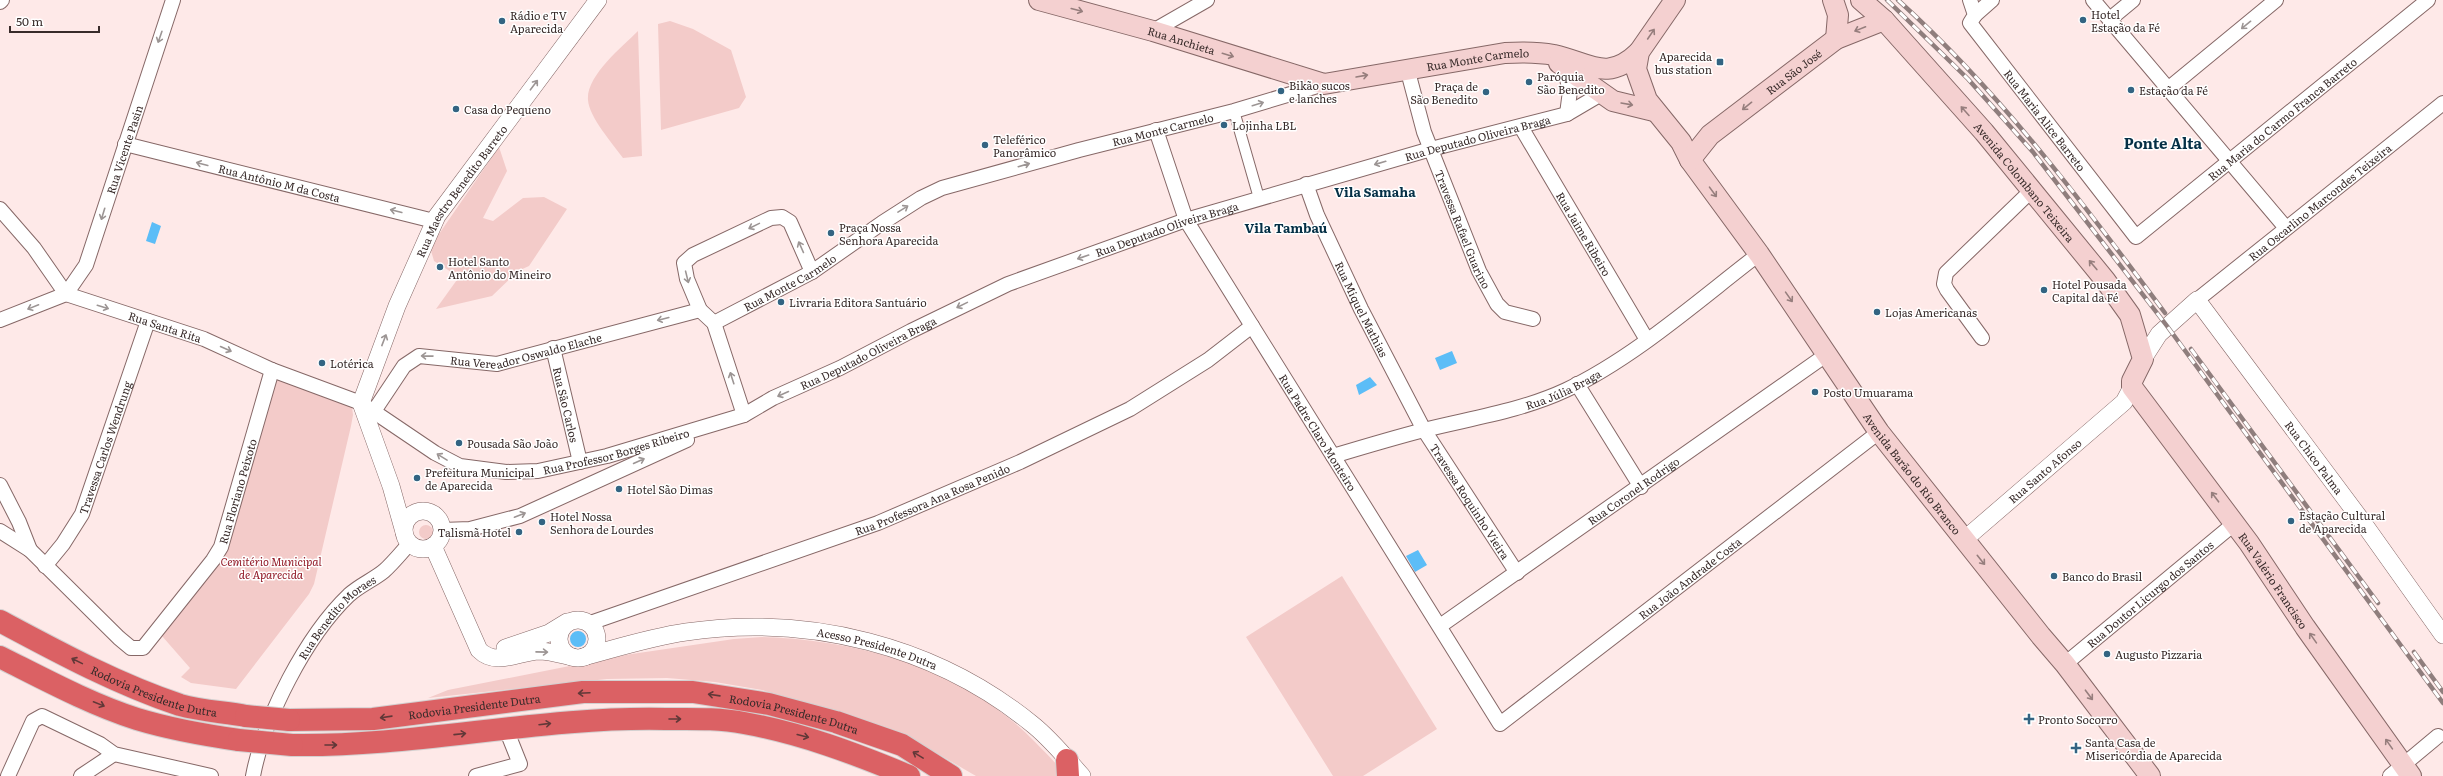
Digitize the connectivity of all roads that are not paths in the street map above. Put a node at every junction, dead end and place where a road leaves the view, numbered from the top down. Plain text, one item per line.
1 (2, 0) edge
2 (173, 0) edge
3 (598, 0) edge
4 (1039, 0) edge
5 (1207, 0) edge
6 (1675, 0) edge
7 (1834, 0) edge
8 (1861, 0) edge
9 (1970, 0) edge
10 (1992, 0) edge
11 (2093, 0) edge
12 (2133, 0) edge
13 (2276, 0) edge
14 (2428, 0) edge
15 (0, 2) edge
16 (1975, 15) junction
17 (1884, 20) junction
18 (2110, 20) junction
19 (1153, 31) junction
20 (1836, 39) junction
21 (1544, 54) junction
22 (1638, 61) junction
23 (1564, 66) junction
24 (1407, 68) junction
25 (1324, 84) junction
26 (2168, 89) junction
27 (1601, 94) junction
28 (2443, 103) edge
29 (1654, 111) junction
30 (1234, 112) junction
31 (1567, 114) junction
32 (1521, 127) junction
33 (1156, 130) junction
34 (1710, 135) junction
35 (1681, 142) junction
36 (125, 144) junction
37 (1431, 149) junction
38 (1690, 160) junction
39 (2229, 161) junction
40 (1306, 184) junction
41 (2031, 191) junction
42 (1259, 198) junction
43 (0, 209) edge
44 (1186, 220) junction
45 (434, 221) junction
46 (2286, 228) junction
47 (2136, 237) joint
48 (1759, 254) junction
49 (812, 272) junction
50 (66, 294) junction
51 (2197, 300) junction
52 (700, 310) junction
53 (2130, 315) junction
54 (1533, 319) dead end
55 (0, 320) edge
56 (148, 321) junction
57 (714, 323) junction
58 (1252, 326) junction
59 (2159, 334) junction
60 (1982, 338) dead end
61 (1647, 340) junction
62 (553, 348) junction
63 (1826, 355) junction
64 (2143, 359) junction
65 (272, 370) junction
66 (1577, 384) junction
67 (2132, 396) junction
68 (368, 407) junction
69 (744, 415) junction
70 (698, 430) junction
71 (1424, 430) junction
72 (1879, 432) junction
73 (1333, 456) junction
74 (580, 462) junction
75 (0, 485) edge
76 (391, 486) junction
77 (1641, 487) junction
78 (429, 512) junction
79 (2235, 523) junction
80 (442, 530) junction
81 (0, 531) edge
82 (407, 538) junction
83 (1965, 539) junction
84 (434, 546) junction
85 (30, 550) junction
86 (45, 566) junction
87 (1517, 572) junction
88 (0, 621) edge
89 (568, 622) junction
90 (591, 625) junction
91 (1440, 626) junction
92 (2443, 635) edge
93 (634, 643) junction
94 (479, 650) junction
95 (0, 657) edge
96 (578, 657) junction
97 (2065, 664) junction
98 (1500, 724) joint
99 (506, 729) junction
100 (2438, 736) dead end
101 (114, 754) junction
102 (1067, 768) edge
103 (10, 770) edge
104 (2401, 772) edge
105 (951, 775) edge
106 (81, 776) edge
107 (212, 776) edge
108 (253, 776) edge
109 (476, 776) edge
110 (909, 776) edge
111 (1082, 776) edge
112 (2150, 776) edge

1 - 15 street
2 -> 36 street, Rua Vicente Pasin
45 -> 3 street, Rua Maestro Benedito Barreto
4 -> 19 main road, Rua Anchieta
5 - 19 street
22 -> 6 main road, Rua Monte Carmelo
7 - 20 main road
8 - 17 main road, Avenida Colombano Teixeira
9 - 16 street, Rua Maria Alice Barreto
10 - 16 street
11 - 18 street
12 - 18 street
13 -> 26 street
14 - 39 street, Rua Maria do Carmo Franca Barreto
16 - 47 street, Rua Maria Alice Barreto
17 -> 20 main road, Rua São José
41 -> 17 main road, Avenida Colombano Teixeira
18 - 26 street
19 -> 25 main road, Rua Anchieta
20 -> 34 main road, Rua São José
21 - 22 main road, Rua Monte Carmelo
21 - 23 main road
21 - 24 main road, Rua Monte Carmelo
22 - 27 main road
22 - 29 main road
23 - 27 main road
23 - 31 street
25 -> 24 main road, Rua Monte Carmelo
24 - 37 street, Travessa Rafael Guarino
30 -> 25 street, Rua Monte Carmelo
26 - 39 street
27 -> 29 main road
27 - 31 street, Rua Deputado Oliveira Braga
28 - 46 street, Rua Oscarlino Marcondes Teixeira
29 - 35 main road
30 - 33 street, Rua Monte Carmelo
30 - 42 street
31 - 32 street, Rua Deputado Oliveira Braga
32 - 37 street, Rua Deputado Oliveira Braga
32 - 61 street, Rua Jaime Ribeiro
33 - 44 street, Rua Padre Claro Monteiro
49 -> 33 street, Rua Monte Carmelo
34 - 35 main road, Rua São José
34 - 38 main road, Rua São José
35 - 38 main road
45 -> 36 street, Rua Antônio M da Costa
36 -> 50 street, Rua Vicente Pasin
37 -> 40 street, Rua Deputado Oliveira Braga
37 - 54 street, Travessa Rafael Guarino
38 -> 48 main road, Avenida Barão do Rio Branco
39 - 46 street
39 - 47 street, Rua Maria do Carmo Franca Barreto
40 - 42 street, Rua Deputado Oliveira Braga
40 - 71 street, Rua Miquel Mathias
53 -> 41 main road, Avenida Colombano Teixeira
41 - 60 street
42 - 44 street, Rua Deputado Oliveira Braga
43 - 50 street
44 - 58 street, Rua Padre Claro Monteiro
44 -> 69 street, Rua Deputado Oliveira Braga
68 -> 45 street, Rua Maestro Benedito Barreto
46 - 51 street, Rua Oscarlino Marcondes Teixeira
48 - 61 street, Rua Júlia Braga
48 -> 63 main road, Avenida Barão do Rio Branco
49 -> 52 street
49 - 57 street, Rua Monte Carmelo
50 -> 55 street
50 -> 56 street, Rua Santa Rita
51 - 59 street
51 - 92 street, Rua Chico Palma
52 - 57 street
52 -> 62 street, Rua Vereador Oswaldo Elache
53 - 59 street
53 - 64 main road, Avenida Colombano Teixeira
56 -> 65 street, Rua Santa Rita
56 - 86 street, Travessa Carlos Wendrung
69 -> 57 street
58 - 73 street, Rua Padre Claro Monteiro
58 - 90 street, Rua Professora Ana Rosa Penido
59 - 64 street
61 - 66 street, Rua Júlia Braga
62 -> 68 street, Rua Vereador Oswaldo Elache
62 - 74 street, Rua São Carlos
63 - 72 main road, Avenida Barão do Rio Branco
63 - 77 street, Rua Coronel Rodrigo
64 - 67 main road
65 - 68 street, Rua Santa Rita
65 - 86 street, Rua Floriano Peixoto
66 - 71 street, Rua Júlia Braga
66 - 77 street
79 -> 67 main road, Rua Valério Francisco
67 - 83 street, Rua Santo Afonso
74 -> 68 street, Rua Professor Borges Ribeiro
68 - 76 street
69 - 70 street, Rua Deputado Oliveira Braga
70 - 74 street, Rua Professor Borges Ribeiro
80 -> 70 street
71 - 73 street, Rua Júlia Braga
71 - 87 street, Travessa Roquinho Vieira
72 - 83 main road, Avenida Barão do Rio Branco
72 - 98 street, Rua João Andrade Costa
73 - 91 street, Rua Padre Claro Monteiro
75 - 85 street
76 - 78 street
76 - 82 street
77 - 87 street, Rua Coronel Rodrigo
78 - 80 street
78 - 82 street
79 - 97 street, Rua Doutor Licurgo dos Santos
104 -> 79 main road, Rua Valério Francisco
80 - 84 street
81 - 85 street
82 - 84 street
82 - 108 street, Rua Benedito Moraes
83 -> 97 main road, Avenida Barão do Rio Branco
84 - 94 street
85 - 86 street
87 - 91 street, Rua Coronel Rodrigo
105 -> 88 highway, Rodovia Presidente Dutra, bridge
89 - 90 street, Rua Professora Ana Rosa Penido
89 - 94 street, Rua Professora Ana Rosa Penido
89 - 96 street
90 - 93 street
90 - 96 street
91 - 98 street, Rua Padre Claro Monteiro
93 - 96 street, Acesso Presidente Dutra
93 - 102 street, Acesso Presidente Dutra
94 -> 96 street
95 -> 99 highway, Rodovia Presidente Dutra, bridge
97 -> 112 main road, Avenida Barão do Rio Branco
99 - 109 street
99 -> 110 highway, Rodovia Presidente Dutra
100 - 104 street
101 - 103 street
101 - 106 street
101 - 107 street
102 - 111 street, Acesso Presidente Dutra

